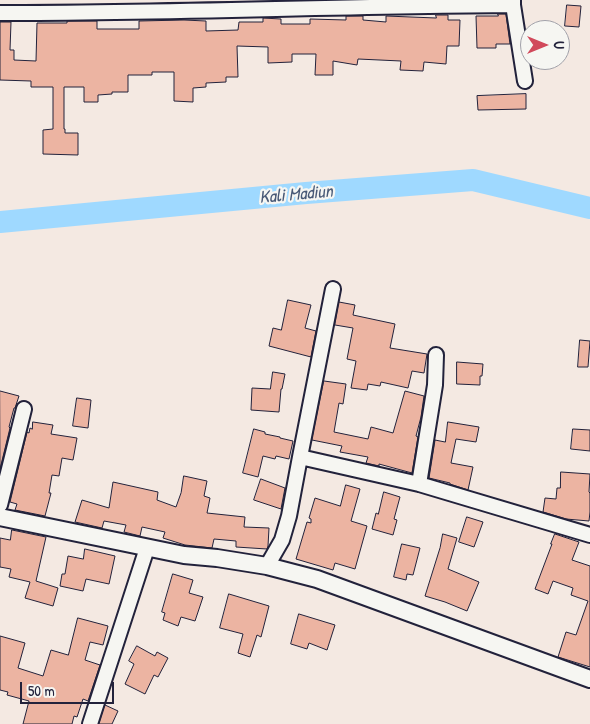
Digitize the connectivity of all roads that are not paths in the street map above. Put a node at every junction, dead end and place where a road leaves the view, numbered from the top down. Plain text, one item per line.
1 (513, 2) edge
2 (246, 5) edge
3 (0, 13) edge
4 (525, 81) dead end
5 (333, 289) dead end
6 (436, 355) dead end
7 (24, 409) dead end
8 (300, 457) junction
9 (419, 484) junction
10 (0, 505) edge
11 (0, 517) edge
12 (590, 535) edge
13 (148, 548) junction
14 (267, 566) junction
15 (590, 679) edge
16 (90, 724) edge

1 - 2 street
1 - 4 street
2 - 3 street
5 - 8 street
6 - 9 street
7 - 10 street
8 - 9 street
8 - 14 street
9 - 12 street
11 - 13 street
13 - 14 street
13 - 16 street
14 - 15 street

